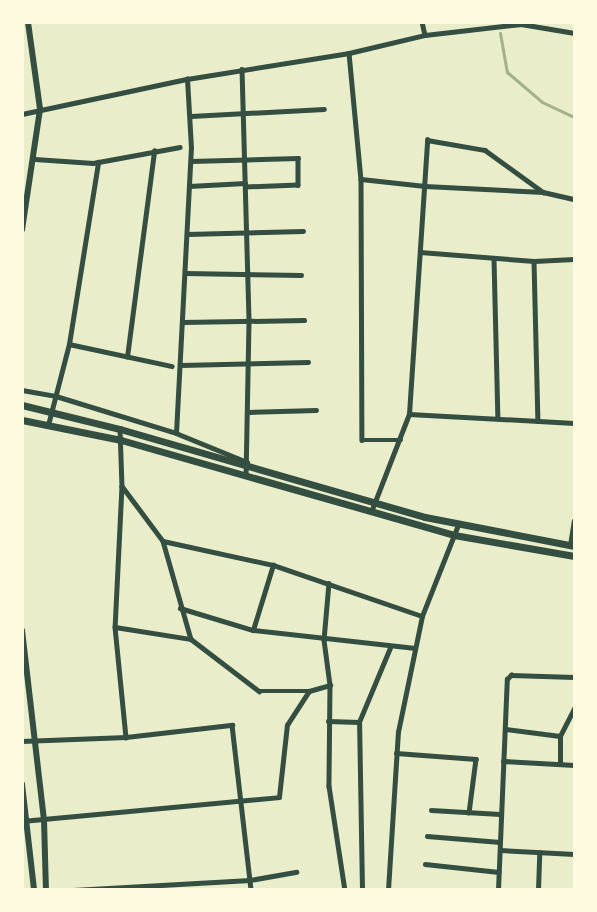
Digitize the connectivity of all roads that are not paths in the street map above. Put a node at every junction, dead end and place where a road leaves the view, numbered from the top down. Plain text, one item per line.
1 (28, 22) edge
2 (422, 22) edge
3 (521, 23) edge
4 (574, 32) edge
5 (425, 35) junction
6 (349, 53) junction
7 (242, 69) junction
8 (187, 79) junction
9 (40, 109) junction
10 (324, 109) dead end
11 (243, 113) junction
12 (22, 114) edge
13 (191, 116) junction
14 (180, 147) dead end
15 (154, 151) junction
16 (35, 158) junction
17 (245, 160) junction
18 (191, 161) junction
19 (98, 162) junction
20 (361, 179) junction
21 (245, 185) junction
22 (189, 186) junction
23 (424, 186) junction
24 (543, 192) junction
25 (574, 199) edge
26 (22, 230) edge
27 (247, 231) junction
28 (303, 231) dead end
29 (187, 234) junction
30 (420, 252) junction
31 (494, 259) junction
32 (574, 259) edge
33 (534, 261) junction
34 (249, 272) junction
35 (185, 273) junction
36 (301, 275) dead end
37 (304, 320) dead end
38 (183, 322) junction
39 (249, 322) junction
40 (69, 344) junction
41 (127, 356) junction
42 (308, 362) dead end
43 (181, 365) junction
44 (250, 365) junction
45 (172, 366) dead end
46 (22, 390) edge
47 (56, 396) junction
48 (22, 405) edge
49 (316, 410) dead end
50 (52, 412) junction
51 (249, 412) junction
52 (409, 414) junction
53 (498, 418) junction
54 (22, 420) edge
55 (538, 422) junction
56 (574, 423) edge
57 (48, 425) junction
58 (120, 429) junction
59 (176, 433) junction
60 (121, 440) junction
61 (401, 440) junction
62 (247, 464) junction
63 (246, 476) junction
64 (122, 486) junction
65 (376, 503) junction
66 (372, 512) junction
67 (574, 521) edge
68 (458, 525) junction
69 (454, 535) junction
70 (163, 541) junction
71 (572, 545) edge
72 (574, 556) edge
73 (273, 565) junction
74 (329, 583) junction
75 (180, 608) junction
76 (422, 616) junction
77 (115, 627) junction
78 (22, 630) edge
79 (253, 630) junction
80 (191, 639) junction
81 (324, 640) junction
82 (390, 648) junction
83 (415, 648) junction
84 (25, 668) edge
85 (574, 677) edge
86 (330, 685) junction
87 (309, 691) junction
88 (574, 708) edge
89 (328, 721) junction
90 (359, 722) junction
91 (506, 729) junction
92 (560, 736) junction
93 (126, 737) junction
94 (22, 741) edge
95 (35, 741) junction
96 (396, 753) junction
97 (503, 761) junction
98 (560, 764) junction
99 (574, 765) edge
100 (22, 784) edge
101 (241, 802) junction
102 (431, 810) dead end
103 (469, 813) junction
104 (500, 814) junction
105 (44, 820) junction
106 (25, 821) edge
107 (427, 836) dead end
108 (500, 842) junction
109 (500, 850) junction
110 (539, 853) junction
111 (574, 854) edge
112 (425, 864) dead end
113 (296, 872) dead end
114 (498, 872) junction
115 (250, 880) junction
116 (34, 890) edge
117 (46, 890) edge
118 (73, 890) edge
119 (251, 890) edge
120 (345, 890) edge
121 (362, 890) edge
122 (388, 890) edge
123 (498, 890) edge
124 (538, 890) edge

1 - 9 street
2 - 5 street
3 - 4 street
3 - 5 street
5 - 6 street
6 - 7 street
6 - 20 street
7 - 8 street
7 - 11 street
8 - 9 street
8 - 13 street
9 - 12 street
9 - 16 street
10 - 11 street
11 - 13 street
11 - 17 street
13 - 18 street
14 - 15 street
15 - 19 street
15 - 41 street
16 - 19 street
16 - 26 street
17 - 18 street
17 - 21 street
17 - 21 street
18 - 22 street
19 - 40 street
20 - 23 street
20 - 61 street
21 - 22 street
21 - 27 street
22 - 29 street
23 - 24 street
23 - 24 street
23 - 30 street
24 - 25 street
27 - 28 street
27 - 29 street
27 - 34 street
29 - 35 street
30 - 31 street
30 - 52 street
31 - 33 street
31 - 53 street
32 - 33 street
33 - 55 street
34 - 35 street
34 - 36 street
34 - 39 street
35 - 38 street
37 - 39 street
38 - 39 street
38 - 43 street
39 - 44 street
40 - 41 street
40 - 47 street
41 - 45 street
42 - 44 street
43 - 44 street
43 - 59 street
44 - 51 street
46 - 47 street
47 - 50 street
47 - 59 street
48 - 50 main road
49 - 51 street
50 - 57 street
50 - 58 main road
51 - 62 street
52 - 53 street
52 - 61 street
53 - 55 street
54 - 57 main road
55 - 56 street
57 - 60 main road
58 - 60 street
58 - 62 main road
59 - 62 street
60 - 63 main road
60 - 64 street
61 - 65 street
62 - 63 street
62 - 65 main road
63 - 66 main road
64 - 70 street
64 - 77 street
65 - 66 street
65 - 68 main road
66 - 69 main road
67 - 71 street
68 - 69 street
68 - 71 main road
69 - 72 main road
69 - 76 street
70 - 73 street
70 - 75 street
73 - 74 street
73 - 79 street
74 - 76 street
74 - 81 street
75 - 79 street
75 - 80 street
76 - 83 street
77 - 80 street
77 - 93 street
78 - 84 main road
79 - 81 street
80 - 87 street
81 - 82 street
81 - 86 street
82 - 83 street
82 - 90 street
83 - 96 street
84 - 95 main road
85 - 91 street
86 - 87 street
86 - 89 street
87 - 101 street
88 - 92 street
89 - 90 street
89 - 120 street
90 - 121 street
91 - 92 street
91 - 97 street
92 - 98 street
93 - 95 street
93 - 101 street
94 - 95 street
95 - 105 main road
96 - 103 street
96 - 122 street
97 - 98 street
97 - 104 street
98 - 99 street
100 - 106 main road
101 - 105 street
101 - 115 street
102 - 103 street
103 - 104 street
104 - 108 street
105 - 106 street
105 - 117 main road
106 - 116 main road
107 - 108 street
108 - 109 street
109 - 110 street
109 - 114 street
110 - 111 street
110 - 124 street
112 - 114 street
113 - 115 street
114 - 123 street
115 - 118 street
115 - 119 street

